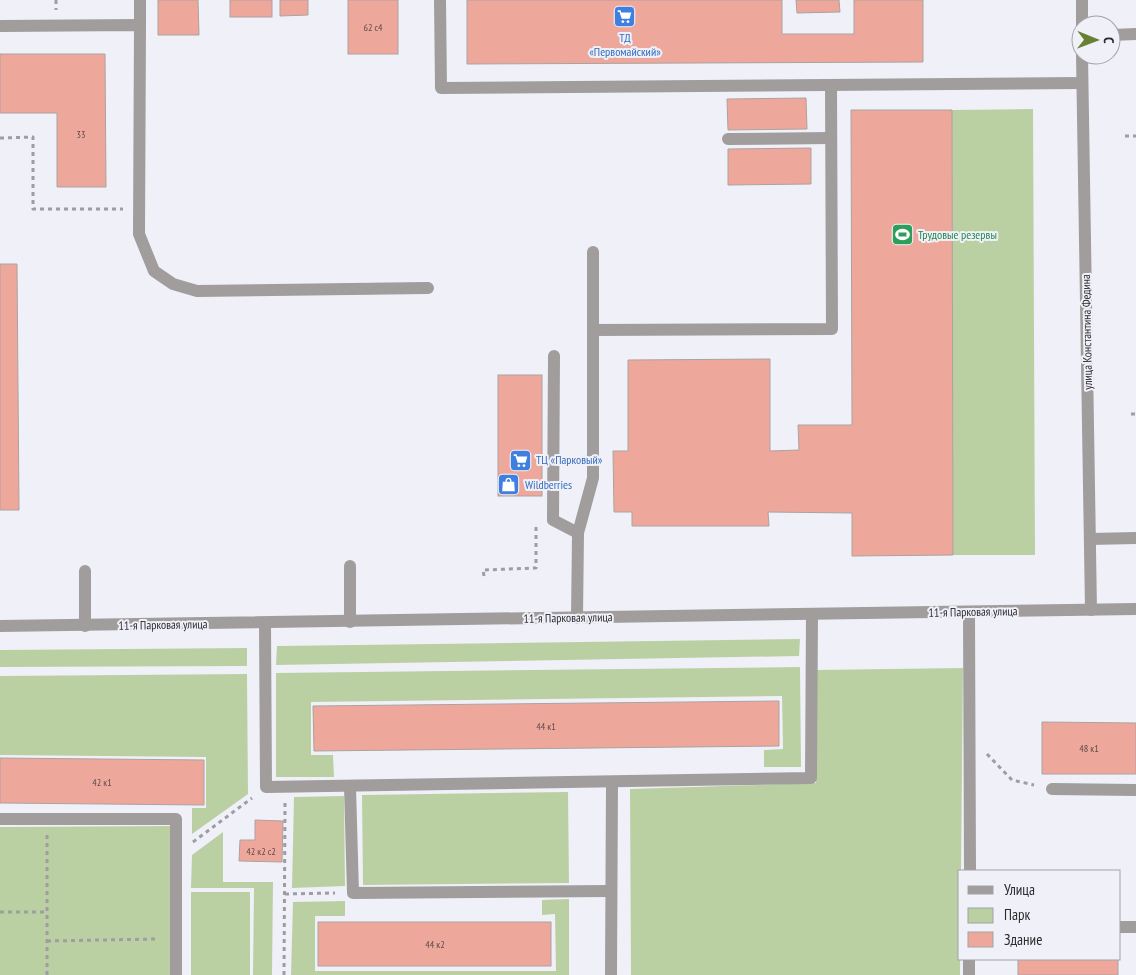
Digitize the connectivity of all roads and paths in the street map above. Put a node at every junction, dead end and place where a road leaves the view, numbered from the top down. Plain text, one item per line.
1 (140, 0) edge
2 (440, 0) edge
3 (1082, 0) edge
4 (1082, 15) edge
5 (140, 25) junction
6 (0, 26) edge
7 (1136, 34) edge
8 (1121, 35) edge
9 (1082, 65) edge
10 (1082, 83) junction
11 (831, 85) junction
12 (1125, 136) dead end
13 (1136, 136) edge
14 (0, 138) edge
15 (831, 138) junction
16 (728, 139) dead end
17 (140, 208) junction
18 (593, 252) dead end
19 (428, 288) dead end
20 (593, 330) junction
21 (554, 356) dead end
22 (1131, 414) dead end
23 (1136, 414) edge
24 (553, 520) junction
25 (578, 533) junction
26 (1136, 538) edge
27 (1090, 539) junction
28 (350, 566) dead end
29 (85, 571) dead end
30 (484, 576) dead end
31 (1136, 609) edge
32 (1091, 610) junction
33 (970, 613) junction
34 (812, 614) junction
35 (577, 618) junction
36 (350, 622) junction
37 (265, 624) junction
38 (0, 626) edge
39 (85, 626) junction
40 (970, 737) junction
41 (612, 782) junction
42 (350, 787) junction
43 (266, 788) junction
44 (1052, 789) joint
45 (1136, 790) edge
46 (0, 819) edge
47 (47, 819) junction
48 (177, 854) junction
49 (970, 870) edge
50 (611, 891) junction
51 (353, 893) junction
52 (285, 894) junction
53 (0, 912) edge
54 (47, 912) junction
55 (1121, 927) edge
56 (1136, 927) edge
57 (156, 939) dead end
58 (47, 940) junction
59 (969, 960) edge
60 (47, 975) edge
61 (176, 975) edge
62 (284, 975) edge
63 (611, 975) edge
64 (968, 975) edge

1 - 5 street
2 - 11 street
3 - 4 street
5 - 6 street
5 - 17 street
7 - 8 street
9 - 10 street, улица Константина Федина
10 - 11 street
10 - 27 street, улица Константина Федина
11 - 15 street
12 - 13 path
14 - 17 path
15 - 16 street
15 - 20 street
17 - 19 street
18 - 20 street
20 - 25 street
21 - 24 street
22 - 23 path
24 - 25 street
24 - 30 path
25 - 35 street
26 - 27 street
27 - 32 street, улица Константина Федина
28 - 36 street
29 - 39 street
31 - 32 street, 11-я Парковая улица
32 - 33 street, 11-я Парковая улица
33 - 34 street, 11-я Парковая улица
33 - 40 street
34 - 35 street, 11-я Парковая улица
34 - 41 street
35 - 36 street, 11-я Парковая улица
36 - 37 street, 11-я Парковая улица
37 - 39 street, 11-я Парковая улица
37 - 43 street
38 - 39 street, 11-я Парковая улица
40 - 44 path
40 - 49 street
41 - 42 street
41 - 50 street
42 - 43 street
42 - 51 street
43 - 48 path
43 - 52 path
44 - 45 street
46 - 47 street
47 - 48 street
47 - 54 path
48 - 61 street
50 - 51 street
50 - 63 street
51 - 52 path
52 - 62 path
53 - 54 path
54 - 58 path
55 - 56 street
57 - 58 path
58 - 60 path
59 - 64 street

